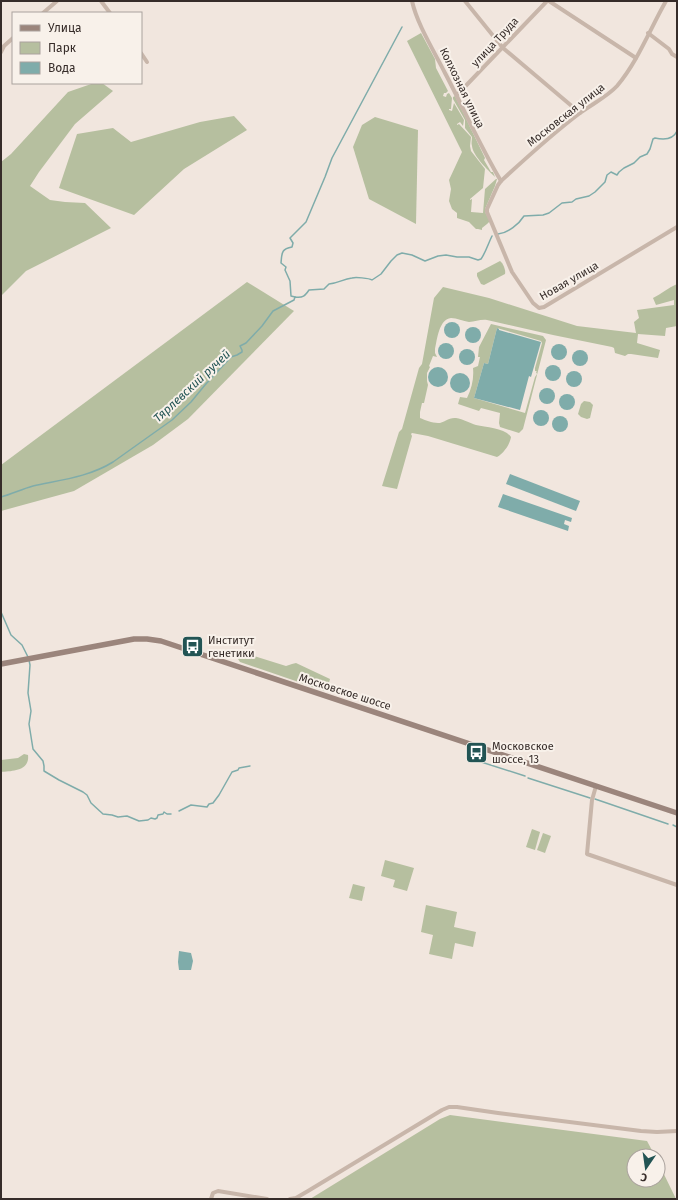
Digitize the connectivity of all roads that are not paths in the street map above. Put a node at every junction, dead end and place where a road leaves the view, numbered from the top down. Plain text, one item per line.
1 (57, 1) edge
2 (101, 1) edge
3 (412, 1) edge
4 (465, 1) edge
5 (548, 1) edge
6 (666, 1) edge
7 (44, 12) edge
8 (109, 12) edge
9 (648, 33) junction
10 (12, 39) edge
11 (3, 47) edge
12 (503, 48) junction
13 (1, 52) edge
14 (142, 54) edge
15 (677, 57) edge
16 (636, 58) junction
17 (147, 62) dead end
18 (457, 95) junction
19 (580, 113) junction
20 (501, 181) junction
21 (677, 227) edge
22 (499, 239) joint
23 (1, 664) edge
24 (596, 786) junction
25 (677, 813) edge
26 (677, 885) edge
27 (677, 1131) edge
28 (211, 1199) edge
29 (267, 1199) edge
30 (290, 1199) edge

1 - 7 street
2 - 8 street
3 - 18 street, Колхозная улица
4 - 12 street
5 - 12 street, улица Труда
5 - 16 street
6 - 9 street, Московская улица
9 - 15 street
9 - 16 street, Московская улица
10 - 11 street
11 - 13 street
12 - 18 street, улица Труда
12 - 19 street
14 - 17 street
16 - 19 street, Московская улица
18 - 20 street, Колхозная улица
19 - 20 street, Московская улица
20 - 22 street, Московская улица
21 - 22 street, Новая улица
23 - 24 main road, Московское шоссе
24 - 25 main road, Московское шоссе
24 - 26 street
27 - 30 street
28 - 29 street

